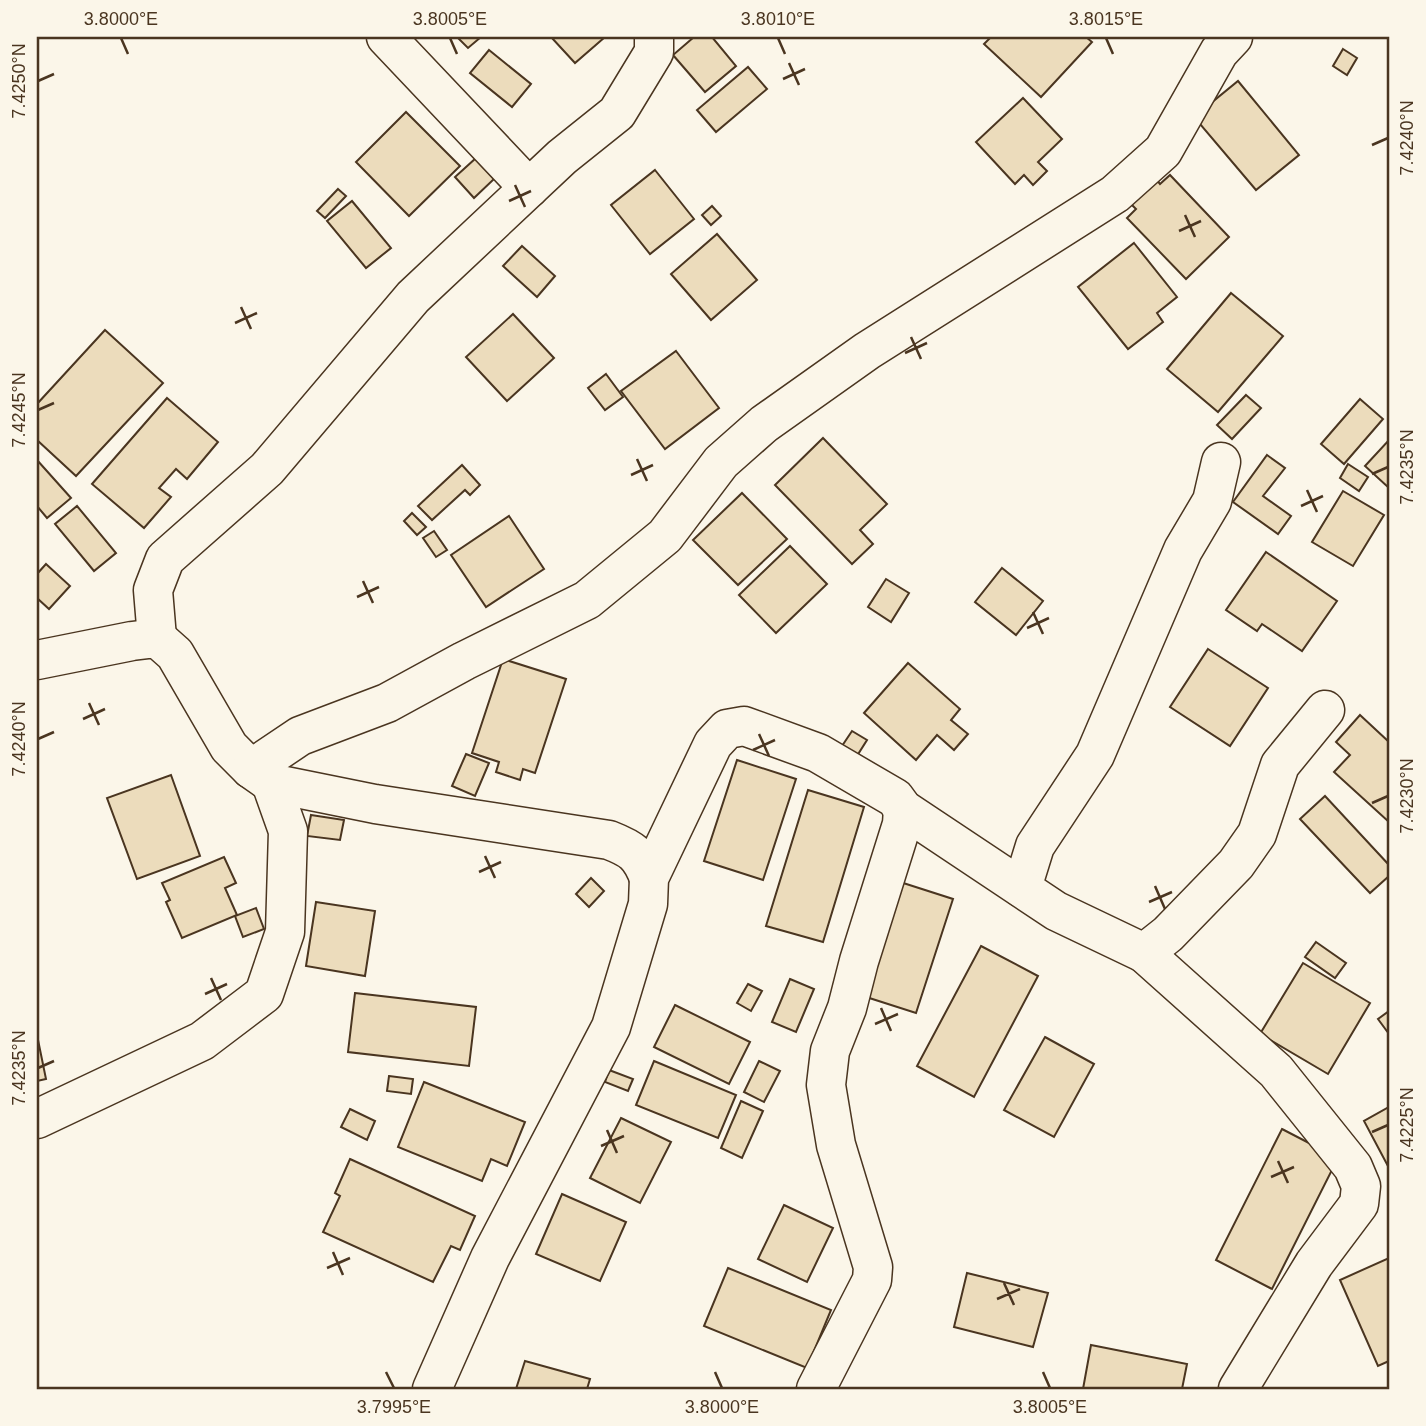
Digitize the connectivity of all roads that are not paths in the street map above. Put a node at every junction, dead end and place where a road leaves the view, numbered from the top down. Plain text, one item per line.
1 (386, 37) edge
2 (654, 37) edge
3 (1233, 37) edge
4 (529, 188) junction
5 (1221, 462) dead end
6 (157, 638) junction
7 (37, 660) edge
8 (1325, 710) dead end
9 (261, 776) junction
10 (903, 810) junction
11 (649, 878) junction
12 (1022, 888) junction
13 (1144, 953) junction
14 (37, 1119) edge
15 (1375, 1181) edge
16 (432, 1389) edge
17 (816, 1389) edge
18 (1238, 1389) edge

1 - 4 street
2 - 4 street
3 - 9 street
4 - 6 street
5 - 12 street
6 - 7 street
6 - 9 street
8 - 13 street
9 - 11 street
9 - 14 street
10 - 11 street
10 - 12 street
10 - 17 street
11 - 16 street
12 - 13 street
13 - 15 street
15 - 18 street

